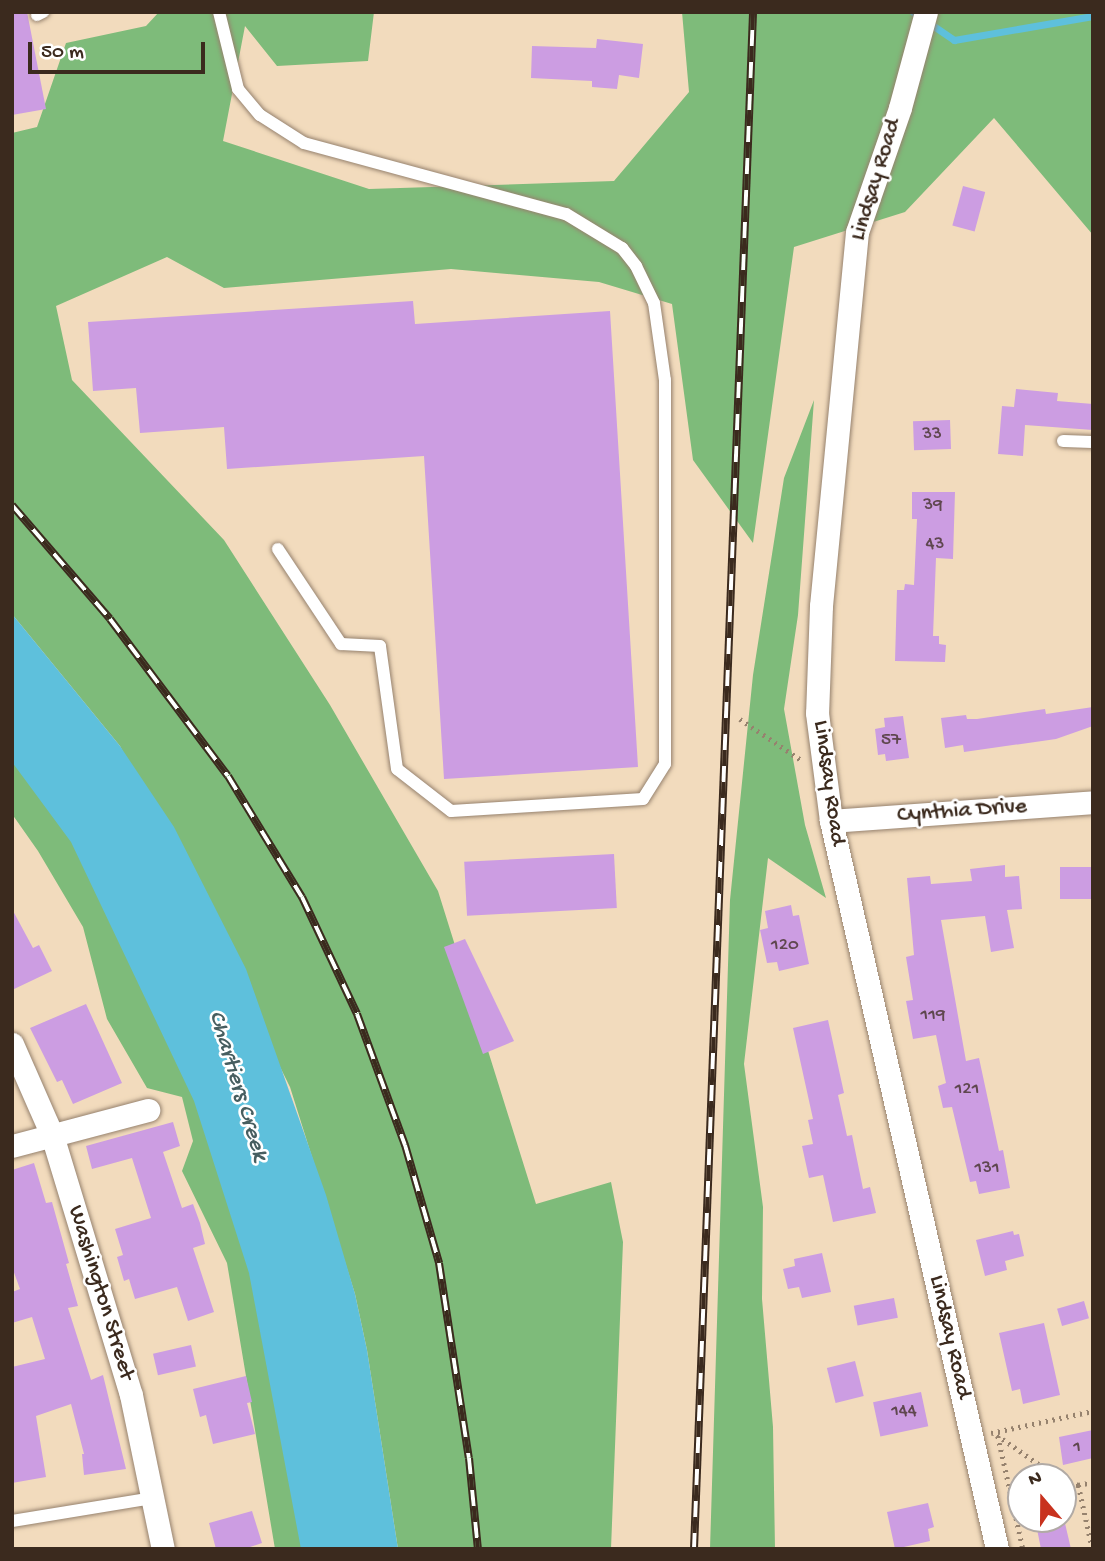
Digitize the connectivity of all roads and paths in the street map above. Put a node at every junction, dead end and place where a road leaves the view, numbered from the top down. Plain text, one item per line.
1 (219, 12) edge
2 (926, 12) edge
3 (1063, 441) dead end
4 (1093, 442) edge
5 (278, 549) dead end
6 (740, 719) dead end
7 (802, 761) dead end
8 (1093, 802) edge
9 (831, 821) junction
10 (12, 1044) edge
11 (148, 1110) dead end
12 (52, 1135) junction
13 (12, 1146) edge
14 (1093, 1410) edge
15 (988, 1435) junction
16 (1035, 1463) edge
17 (1093, 1482) edge
18 (1078, 1485) joint
19 (152, 1498) junction
20 (12, 1521) edge
21 (163, 1549) edge
22 (997, 1549) edge
23 (1023, 1549) edge
24 (1092, 1549) edge

1 - 5 lane
2 - 9 street, Lindsay Road
3 - 4 lane
6 - 7 path
8 - 9 street, Cynthia Drive
9 - 15 street, Lindsay Road
10 - 12 street, Washington Street
11 - 12 street
12 - 13 street
12 - 19 street, Washington Street
14 - 15 path
15 - 16 path
15 - 22 street, Lindsay Road
15 - 23 path
17 - 18 path
18 - 24 path
19 - 20 lane
19 - 21 street, Washington Street

